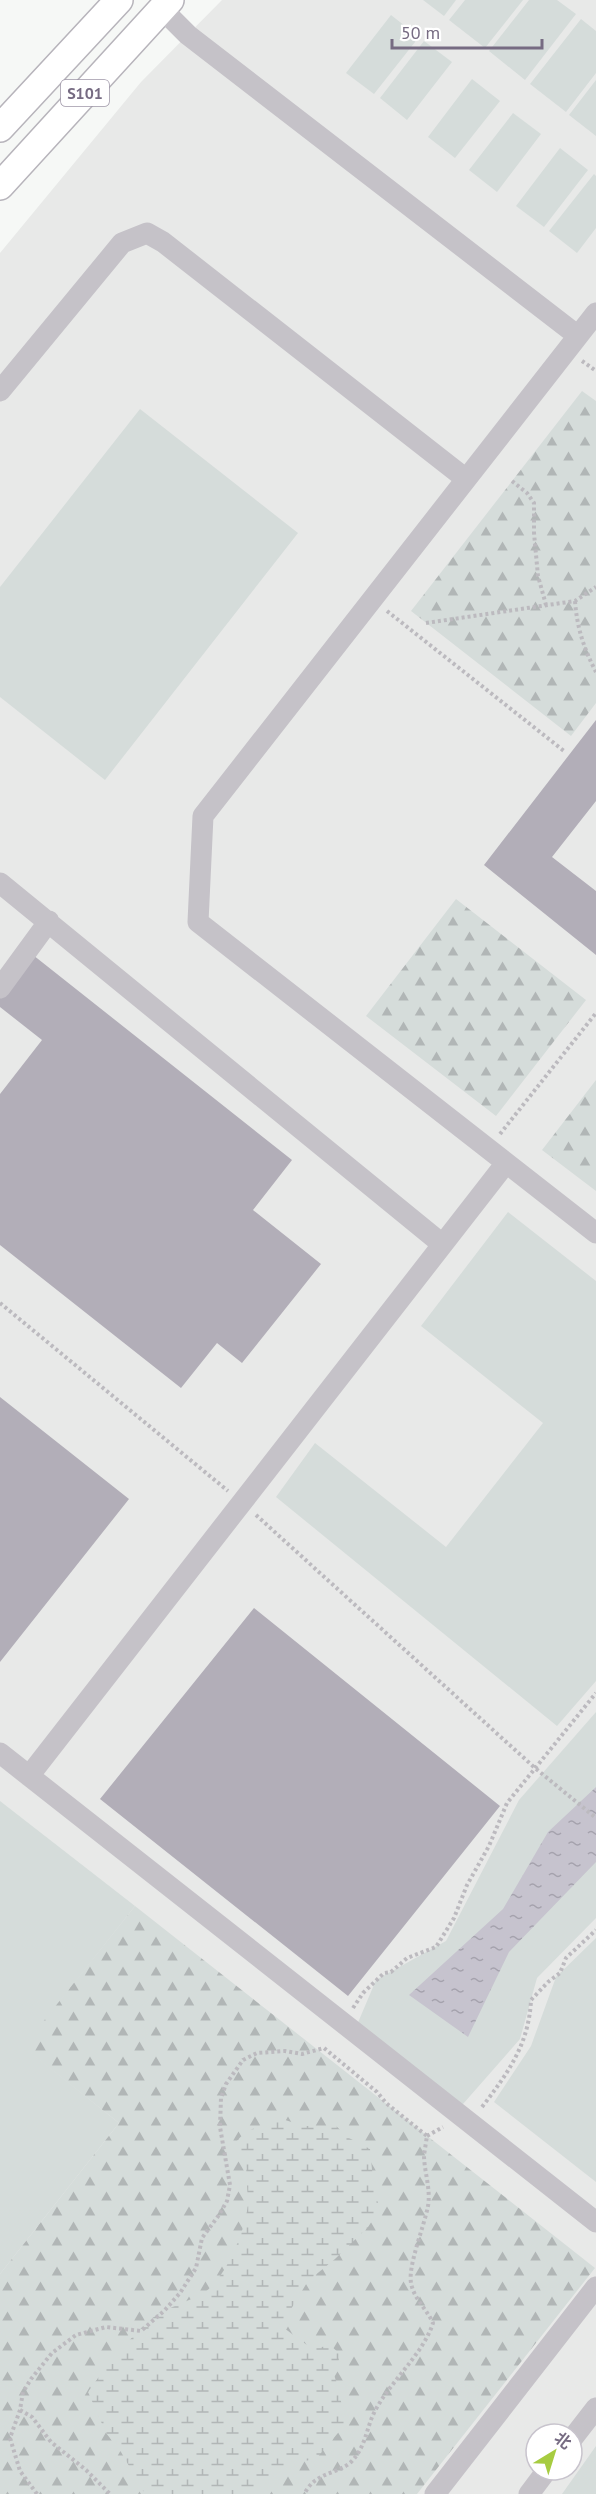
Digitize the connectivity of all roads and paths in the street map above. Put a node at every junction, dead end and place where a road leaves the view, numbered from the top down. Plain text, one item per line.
1 (119, 0) edge
2 (166, 5) edge
3 (0, 129) edge
4 (0, 186) edge
5 (596, 313) edge
6 (578, 336) junction
7 (0, 391) edge
8 (466, 479) junction
9 (512, 481) dead end
10 (596, 587) edge
11 (372, 599) junction
12 (575, 601) junction
13 (546, 605) junction
14 (426, 623) dead end
15 (596, 672) edge
16 (564, 751) dead end
17 (0, 883) edge
18 (49, 921) junction
19 (0, 988) edge
20 (596, 1013) edge
21 (489, 1149) junction
22 (506, 1163) junction
23 (596, 1233) edge
24 (442, 1244) junction
25 (0, 1303) edge
26 (242, 1502) junction
27 (596, 1693) edge
28 (0, 1754) edge
29 (535, 1768) junction
30 (28, 1776) junction
31 (596, 1818) edge
32 (596, 1930) edge
33 (345, 2025) junction
34 (330, 2052) junction
35 (461, 2116) junction
36 (427, 2136) junction
37 (596, 2222) edge
38 (596, 2287) edge
39 (596, 2408) edge
40 (20, 2410) junction
41 (584, 2424) edge
42 (37, 2494) edge
43 (110, 2494) edge
44 (304, 2494) edge
45 (435, 2494) edge

1 - 3 main road, S101
2 - 4 main road, S101
2 - 6 lane
5 - 6 lane
6 - 8 lane
7 - 8 lane
8 - 11 lane
9 - 13 path
10 - 12 path
11 - 16 path
11 - 21 lane
12 - 13 path
12 - 15 path
13 - 14 path
17 - 18 lane
18 - 19 lane
18 - 24 lane
20 - 21 path
21 - 22 lane
22 - 23 lane
22 - 24 lane
24 - 26 lane
25 - 26 path
26 - 29 path
26 - 30 lane
27 - 29 path
28 - 30 lane
29 - 31 path
29 - 33 path
30 - 33 lane
32 - 35 path
33 - 34 path
33 - 35 lane
34 - 36 path
34 - 40 path
35 - 36 path
35 - 37 lane
36 - 44 path
38 - 45 lane
39 - 41 lane
40 - 42 path
40 - 43 path

